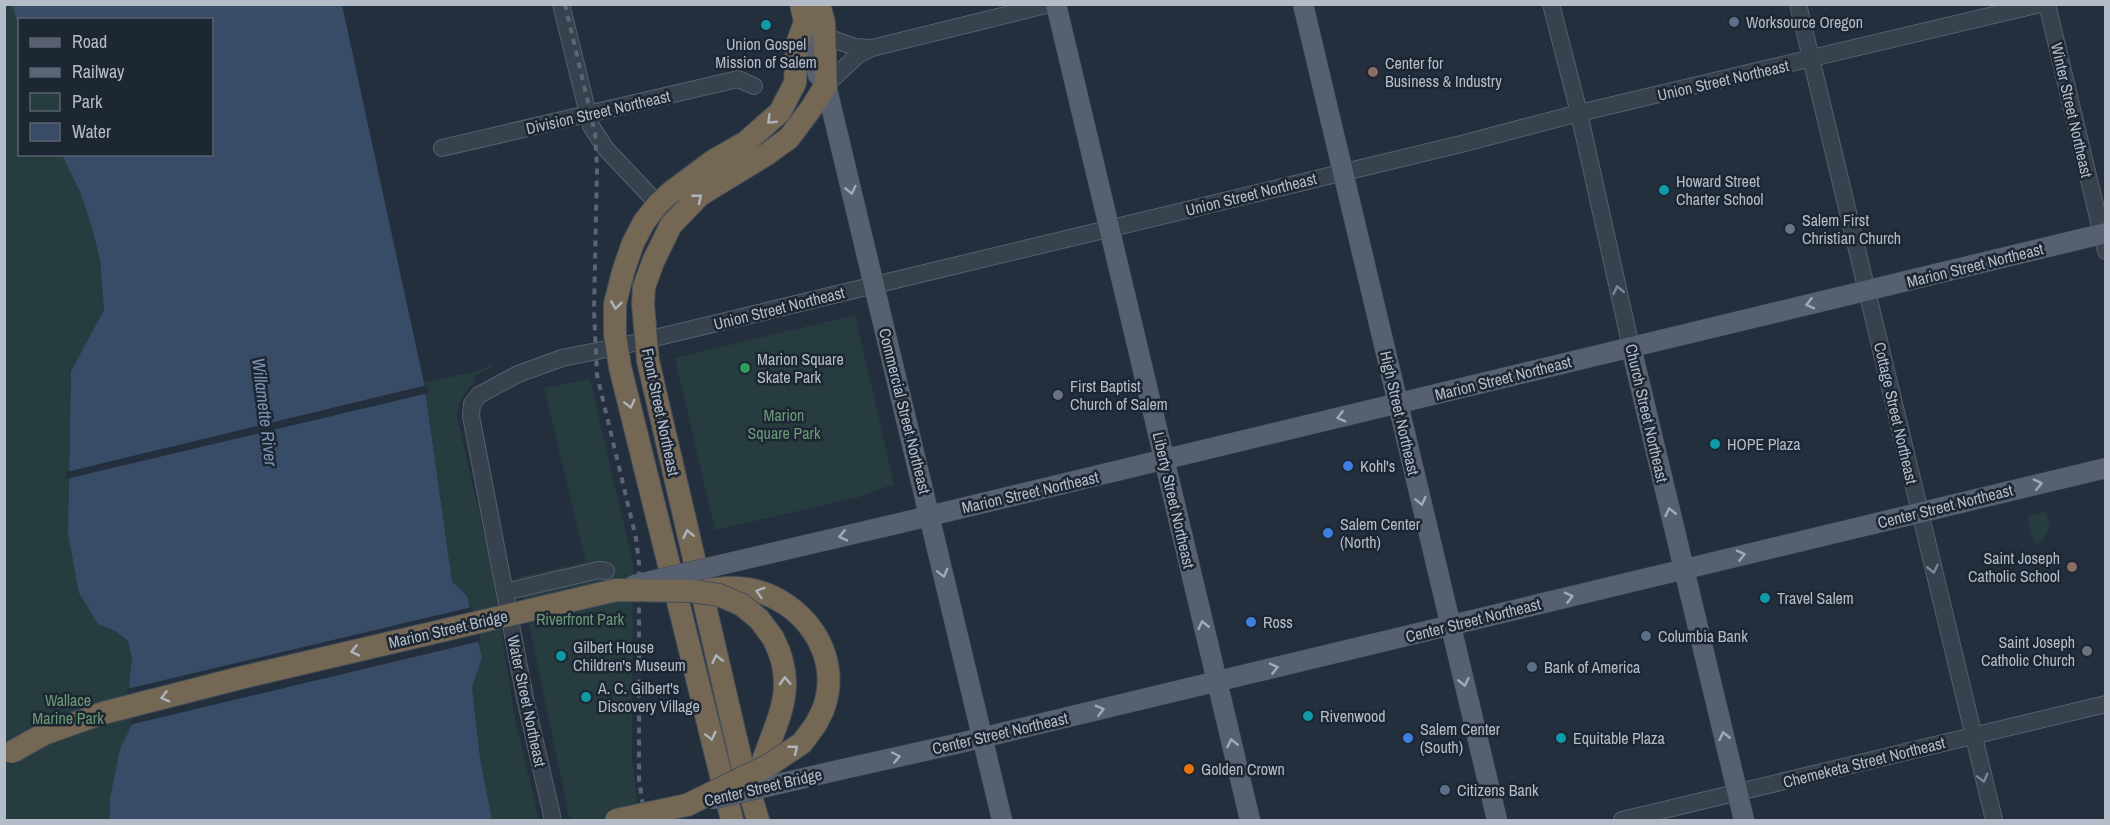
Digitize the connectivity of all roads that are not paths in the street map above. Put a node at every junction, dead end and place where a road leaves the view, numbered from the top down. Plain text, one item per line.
1 (561, 4) edge
2 (819, 4) edge
3 (1050, 4) edge
4 (1056, 4) edge
5 (1303, 4) edge
6 (1551, 4) edge
7 (1798, 4) edge
8 (2040, 4) edge
9 (2047, 4) edge
10 (803, 13) edge
11 (825, 36) junction
12 (872, 48) junction
13 (1812, 59) junction
14 (826, 85) junction
15 (754, 86) dead end
16 (588, 114) junction
17 (1579, 114) junction
18 (442, 148) dead end
19 (1343, 172) junction
20 (658, 204) junction
21 (1109, 229) junction
22 (2104, 239) edge
23 (662, 243) junction
24 (874, 285) junction
25 (1867, 291) junction
26 (645, 340) junction
27 (617, 347) junction
28 (1631, 347) junction
29 (472, 404) joint
30 (1398, 404) junction
31 (1164, 460) junction
32 (2106, 468) edge
33 (1920, 512) junction
34 (929, 516) junction
35 (900, 523) joint
36 (1684, 569) junction
37 (611, 580) junction
38 (701, 591) junction
39 (504, 592) junction
40 (1451, 625) junction
41 (1217, 682) junction
42 (2106, 704) edge
43 (1973, 736) junction
44 (984, 746) junction
45 (4, 756) edge
46 (839, 770) joint
47 (1737, 793) junction
48 (752, 797) junction
49 (687, 805) junction
50 (1001, 815) edge
51 (553, 820) edge
52 (616, 820) edge
53 (732, 820) edge
54 (758, 820) edge
55 (1250, 820) edge
56 (1497, 820) edge
57 (1622, 820) edge
58 (1744, 820) edge
59 (1994, 820) edge

1 - 16 street
2 - 11 highway
3 - 12 street
4 - 21 main road, Liberty Street Northeast
5 - 19 main road, High Street Northeast
6 - 17 street, Church Street Northeast
7 - 13 street, Cottage Street Northeast
8 - 13 street, Union Street Northeast
9 - 22 street, Winter Street Northeast
10 - 14 main road, Commercial Street Northeast
10 -> 20 highway, Front Street Northeast
11 - 12 street
11 - 14 highway
12 - 14 street
13 - 17 street, Union Street Northeast
13 - 25 street, Cottage Street Northeast
23 -> 14 highway, Front Street Northeast
14 -> 24 main road, Commercial Street Northeast
15 - 16 street, Division Street Northeast
16 - 18 street, Division Street Northeast
16 - 20 street
17 - 19 street, Union Street Northeast
28 -> 17 street, Church Street Northeast
19 - 21 street, Union Street Northeast
19 - 30 main road, High Street Northeast
20 - 23 highway
20 -> 27 highway, Front Street Northeast
21 - 24 street, Union Street Northeast
21 - 31 main road, Liberty Street Northeast
22 - 25 main road, Marion Street Northeast
23 - 26 highway, Front Street Northeast
24 - 26 street, Union Street Northeast
24 - 34 main road, Commercial Street Northeast
25 -> 28 main road, Marion Street Northeast
25 - 33 street, Cottage Street Northeast
26 - 27 street, Union Street Northeast
38 -> 26 highway, Front Street Northeast
27 - 29 street, Union Street Northeast
27 -> 53 highway, Front Street Northeast
28 - 30 main road, Marion Street Northeast
36 -> 28 main road, Church Street Northeast
29 - 39 street, Water Street Northeast
30 -> 31 main road, Marion Street Northeast
30 -> 40 main road, High Street Northeast
31 - 34 main road, Marion Street Northeast
41 -> 31 main road, Liberty Street Northeast
33 -> 32 main road, Center Street Northeast
36 -> 33 main road, Center Street Northeast
33 -> 43 street, Cottage Street Northeast
34 - 35 main road, Marion Street Northeast
34 -> 44 main road, Commercial Street Northeast
35 -> 37 main road, Marion Street Bridge, bridge
40 -> 36 main road, Center Street Northeast
47 -> 36 main road, Church Street Northeast
37 - 39 street
37 -> 45 highway, Marion Street Bridge, bridge
48 -> 37 highway, bridge
48 -> 38 highway, Front Street Northeast
49 -> 38 highway, bridge
39 - 51 street, Water Street Northeast
41 -> 40 main road, Center Street Northeast
40 -> 56 main road, High Street Northeast
44 -> 41 main road, Center Street Northeast
55 -> 41 main road, Liberty Street Northeast
42 - 43 street, Chemeketa Street Northeast
43 - 47 street, Chemeketa Street Northeast
43 -> 59 street, Cottage Street Northeast
46 -> 44 main road, Center Street Northeast
44 - 50 main road, Commercial Street Northeast
46 - 49 main road, Center Street Bridge, bridge
47 - 57 street, Chemeketa Street Northeast
47 - 58 main road, Church Street Northeast
48 - 54 highway, Front Street Northeast
49 - 52 highway, Center Street Bridge, bridge

